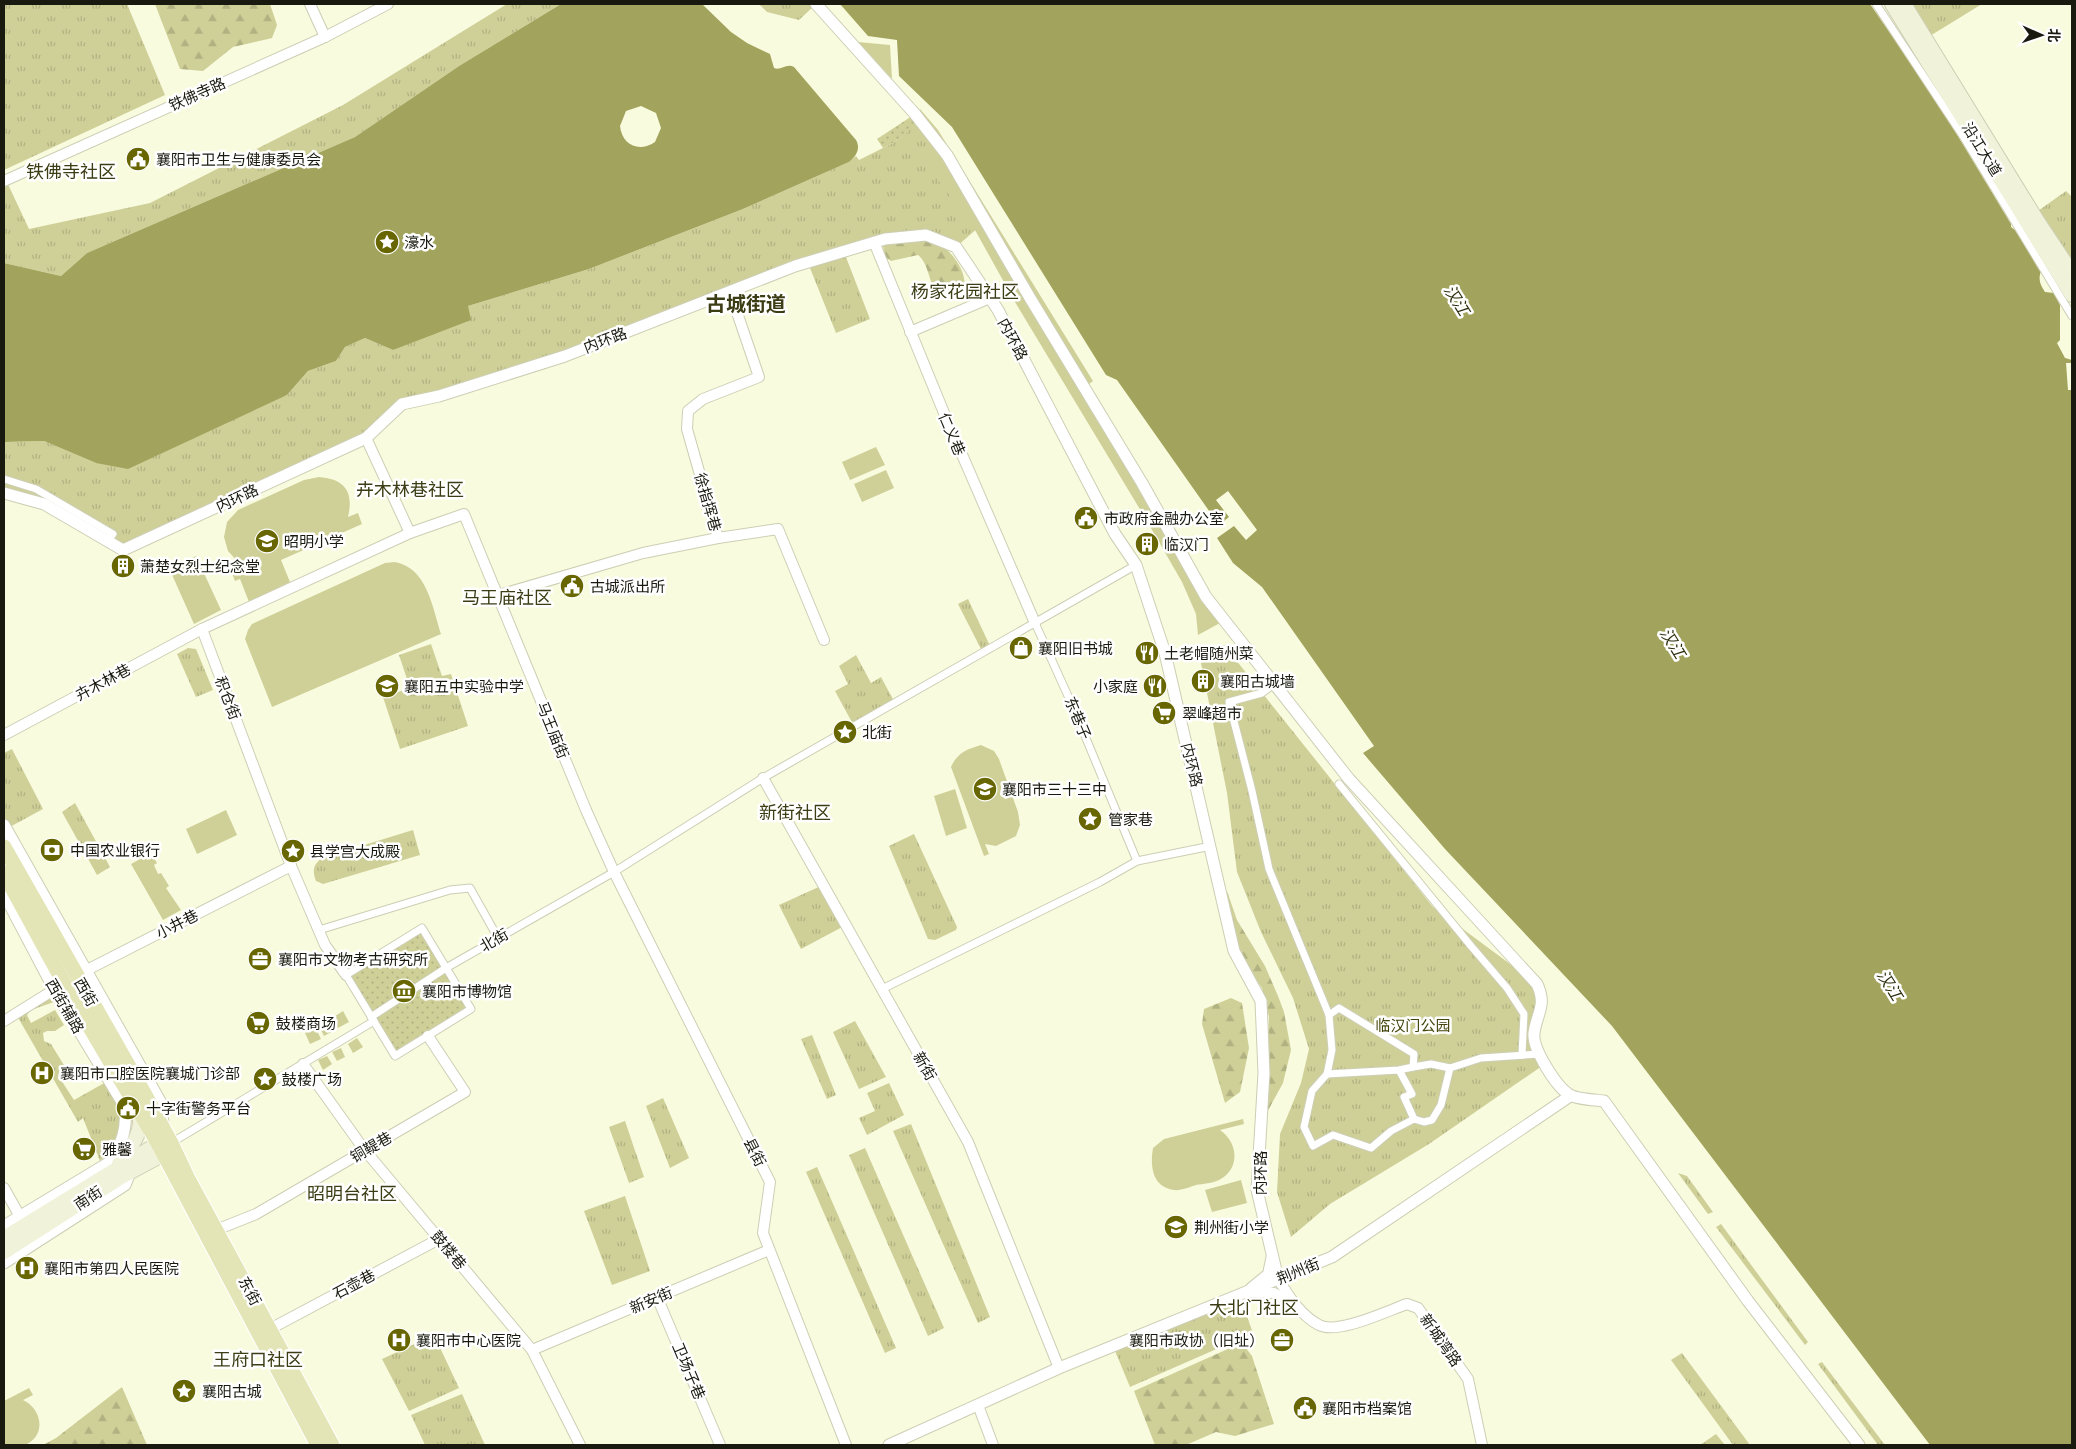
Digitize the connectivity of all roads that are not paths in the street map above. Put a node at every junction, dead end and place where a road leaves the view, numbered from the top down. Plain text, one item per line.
1 (310, 4) edge
2 (388, 4) edge
3 (816, 4) edge
4 (1876, 4) edge
5 (1892, 4) edge
6 (1904, 4) edge
7 (325, 37) junction
8 (4, 181) edge
9 (874, 242) junction
10 (2072, 273) edge
11 (730, 292) junction
12 (2072, 295) edge
13 (990, 298) junction
14 (2072, 316) edge
15 (910, 332) junction
16 (366, 438) junction
17 (4, 479) edge
18 (4, 494) edge
19 (410, 533) junction
20 (718, 538) junction
21 (108, 541) junction
22 (1136, 565) junction
23 (499, 595) junction
24 (1035, 623) junction
25 (202, 629) junction
26 (824, 640) dead end
27 (1274, 684) junction
28 (4, 736) edge
29 (763, 778) junction
30 (1340, 784) dead end
31 (4, 825) edge
32 (1211, 846) junction
33 (4, 847) edge
34 (1137, 861) junction
35 (291, 866) junction
36 (614, 872) junction
37 (4, 873) edge
38 (4, 894) edge
39 (319, 930) junction
40 (498, 938) junction
41 (446, 968) junction
42 (346, 974) junction
43 (70, 980) junction
44 (882, 989) junction
45 (1329, 1015) junction
46 (373, 1019) junction
47 (4, 1021) edge
48 (428, 1036) junction
49 (1539, 1054) junction
50 (1522, 1055) junction
51 (303, 1064) junction
52 (1413, 1067) junction
53 (1450, 1068) junction
54 (1399, 1070) junction
55 (1327, 1074) junction
56 (1570, 1096) junction
57 (130, 1104) junction
58 (1414, 1119) junction
59 (166, 1143) junction
60 (365, 1151) junction
61 (122, 1174) junction
62 (178, 1184) junction
63 (4, 1188) edge
64 (22, 1221) junction
65 (4, 1226) edge
66 (216, 1230) junction
67 (4, 1238) edge
68 (439, 1239) junction
69 (769, 1250) junction
70 (4, 1252) edge
71 (1272, 1255) junction
72 (4, 1263) edge
73 (1278, 1279) junction
74 (1246, 1292) junction
75 (657, 1297) junction
76 (1296, 1307) junction
77 (270, 1329) junction
78 (532, 1350) junction
79 (1059, 1368) junction
80 (978, 1405) junction
81 (318, 1445) edge
82 (332, 1445) edge
83 (580, 1445) edge
84 (720, 1445) edge
85 (846, 1445) edge
86 (890, 1445) edge
87 (993, 1445) edge
88 (1482, 1445) edge
89 (1859, 1445) edge

1 - 7 street
2 - 7 street, 铁佛寺路
3 - 27 street
4 - 14 street
5 - 12 main road, 沿江大道
6 - 10 main road, 沿江大道
7 - 8 street, 铁佛寺路
9 - 11 street, 内环路
9 - 13 street, 内环路
9 - 15 street, 仁义巷
11 - 16 street, 内环路
11 - 20 street, 徐指挥巷
13 - 15 street
13 - 22 street, 内环路
15 - 24 street, 仁义巷
16 - 19 street
16 - 21 street, 内环路
17 - 21 street
18 - 21 street, 内环路
19 - 23 street, 马王庙街
19 - 25 street
20 - 23 street, 徐指挥巷
20 - 26 street
22 - 24 street, 北街
22 - 32 street, 内环路
23 - 36 street, 马王庙街
24 - 29 street, 北街
24 - 34 street, 东巷子
25 - 28 street, 卉木林巷
25 - 35 street, 积仓街
27 - 45 street
27 - 49 street
29 - 36 street, 北街
29 - 44 street, 新街
30 - 50 street
31 - 43 street
32 - 34 street
32 - 71 street, 内环路
33 - 43 main road, 西街
34 - 44 street
35 - 39 street, 积仓街
35 - 43 street, 小井巷
36 - 40 street, 北街
36 - 69 street, 县街
37 - 43 main road, 西街
38 - 43 street, 西街辅路
39 - 40 street
39 - 42 street, 积仓街
40 - 41 street, 北街
41 - 42 street
41 - 46 street, 北街
41 - 48 street
42 - 46 street
43 - 47 street, 小井巷
43 - 57 main road, 西街
43 - 59 main road, 西街
44 - 79 street, 新街
45 - 52 street
45 - 55 street
46 - 48 street
46 - 51 street, 北街
48 - 60 street, 铜鞮巷
49 - 50 street
49 - 56 street
50 - 53 street
51 - 59 street, 北街
51 - 60 street, 鼓楼巷
52 - 53 street
52 - 54 street
53 - 58 street
54 - 55 street
54 - 58 street
55 - 58 street
56 - 73 street, 荆州街
56 - 89 street
57 - 59 main road, 西街
57 - 61 main road
57 - 64 street
59 - 61 main road, 南街
59 - 62 main road, 东街
59 - 66 main road, 东街
60 - 66 street, 铜鞮巷
60 - 68 street, 鼓楼巷
61 - 62 main road
61 - 64 main road, 南街
61 - 70 main road, 南街
61 - 72 street
62 - 81 main road, 东街
63 - 64 street
64 - 65 street
64 - 67 main road, 南街
66 - 77 main road, 东街
68 - 77 street, 石壶巷
68 - 78 street, 鼓楼巷
69 - 75 street, 新安街
69 - 85 street, 县街
71 - 73 street, 内环路
71 - 74 street
73 - 74 street, 荆州街
73 - 76 street, 新城湾路
74 - 76 street
74 - 79 street, 荆州街
75 - 78 street, 新安街
75 - 84 street, 卫场子巷
76 - 88 street, 新城湾路
77 - 82 main road, 东街
78 - 83 street, 鼓楼巷
79 - 80 street, 荆州街
80 - 86 street, 荆州街
80 - 87 street

